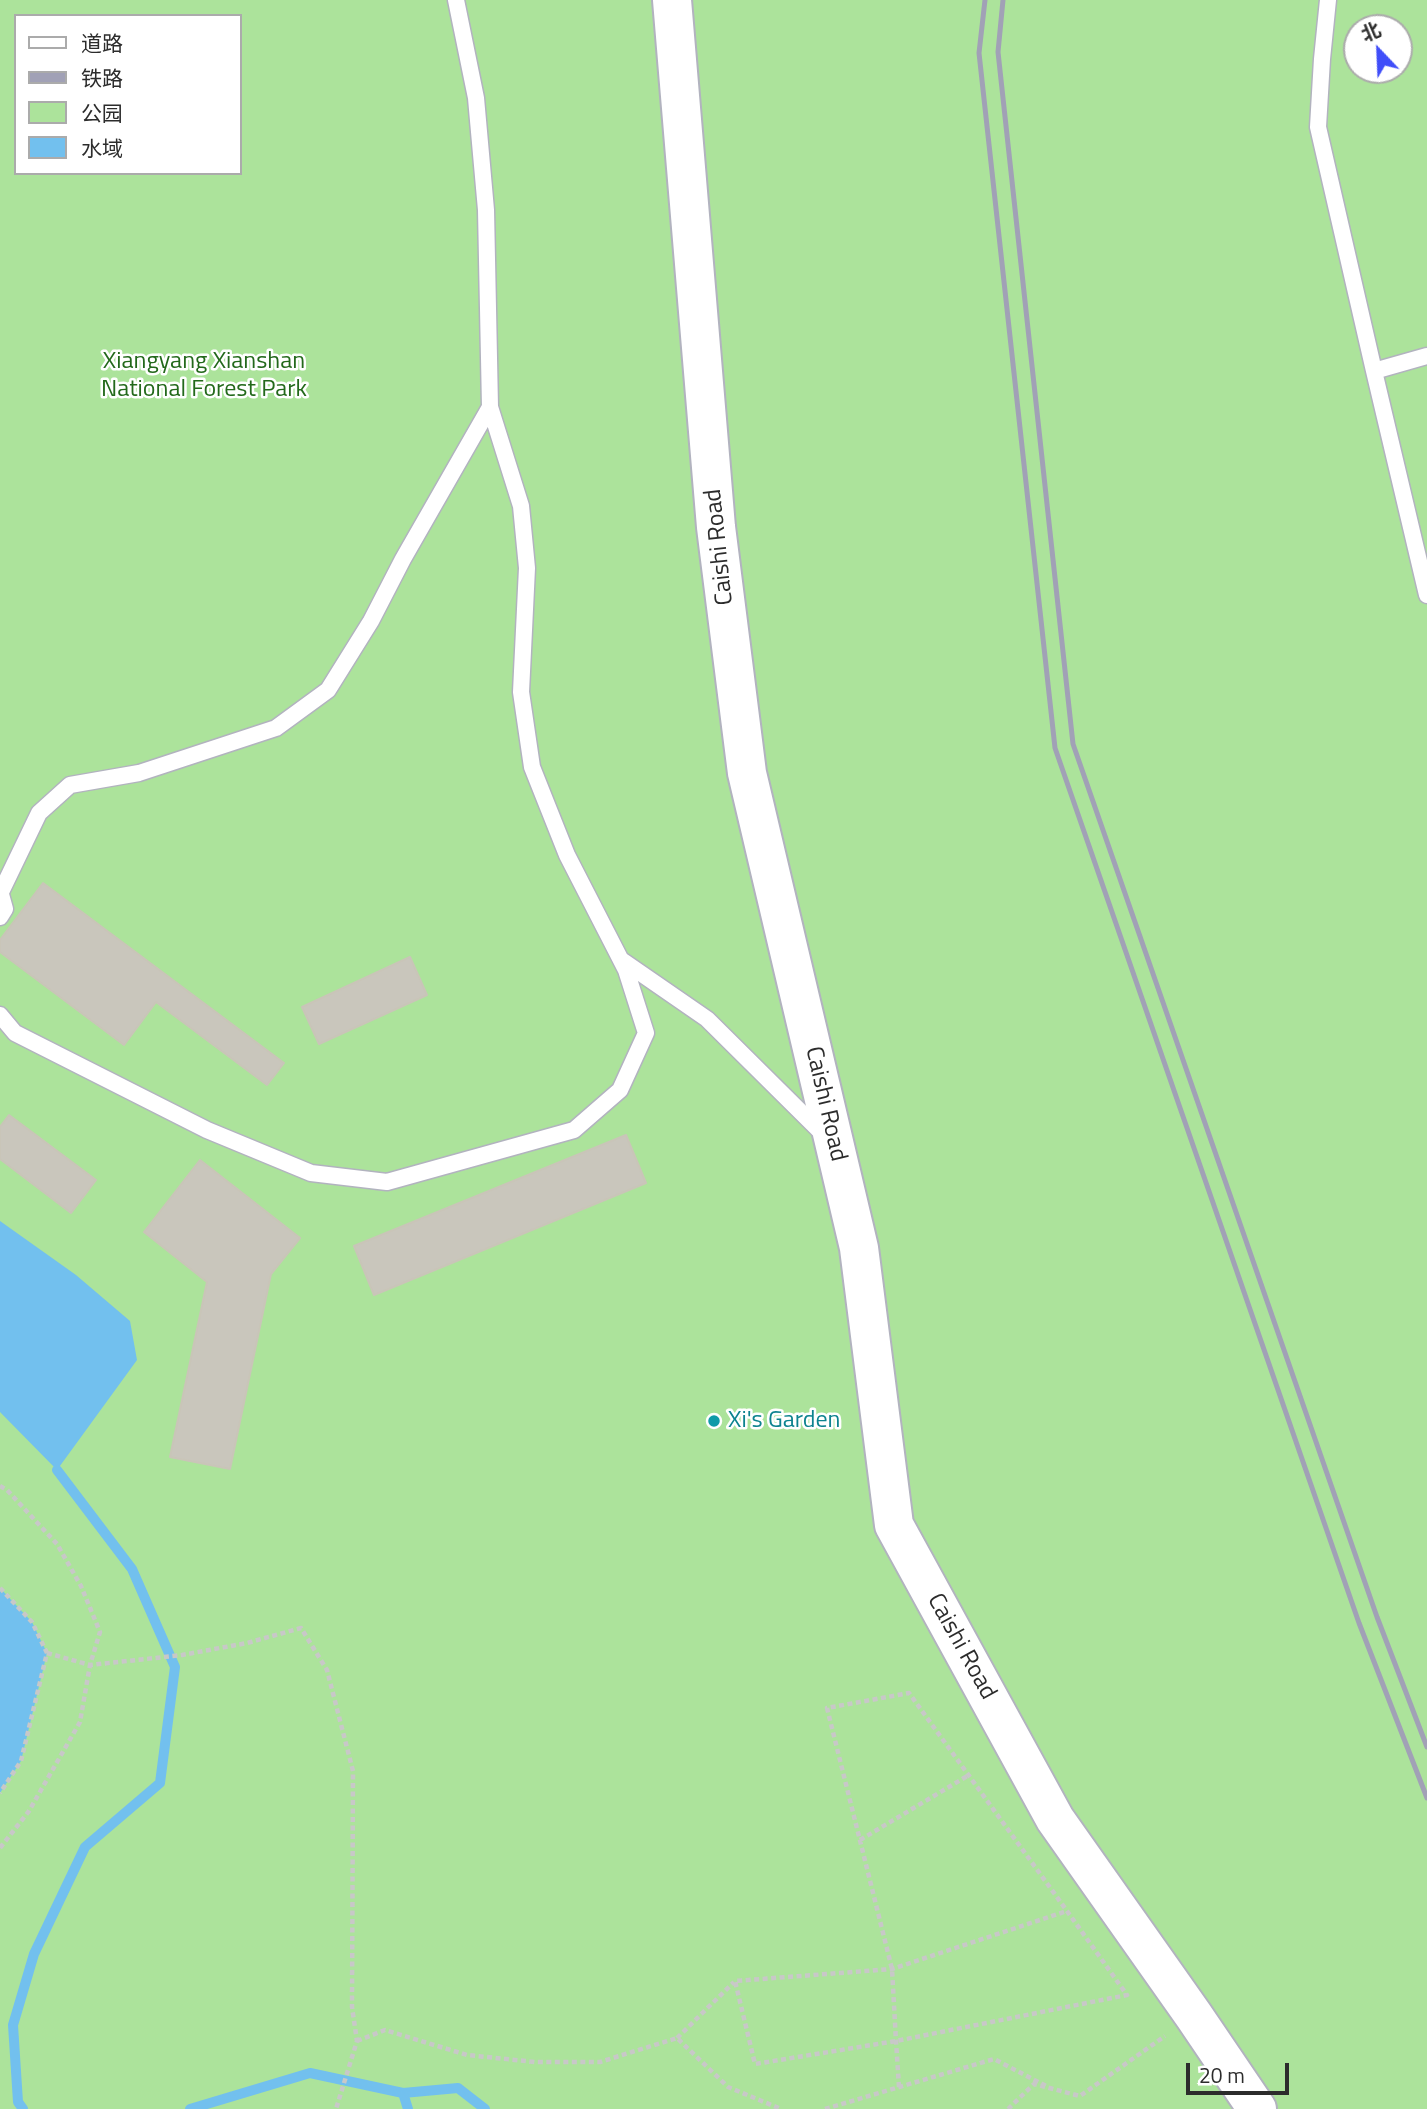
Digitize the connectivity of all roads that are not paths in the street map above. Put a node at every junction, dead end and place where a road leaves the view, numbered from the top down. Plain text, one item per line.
1 (456, 0) edge
2 (671, 0) edge
3 (1328, 0) edge
4 (1427, 356) edge
5 (1374, 371) junction
6 (490, 407) junction
7 (1427, 595) edge
8 (1, 892) edge
9 (0, 917) edge
10 (621, 960) junction
11 (0, 1015) edge
12 (835, 1146) junction
13 (1257, 2109) edge

1 - 6 lane
2 - 12 street, Caishi Road
3 - 5 lane
4 - 5 lane
5 - 7 lane
6 - 8 lane
6 - 10 lane
8 - 9 lane
10 - 11 lane
10 - 12 lane
12 - 13 street, Caishi Road

